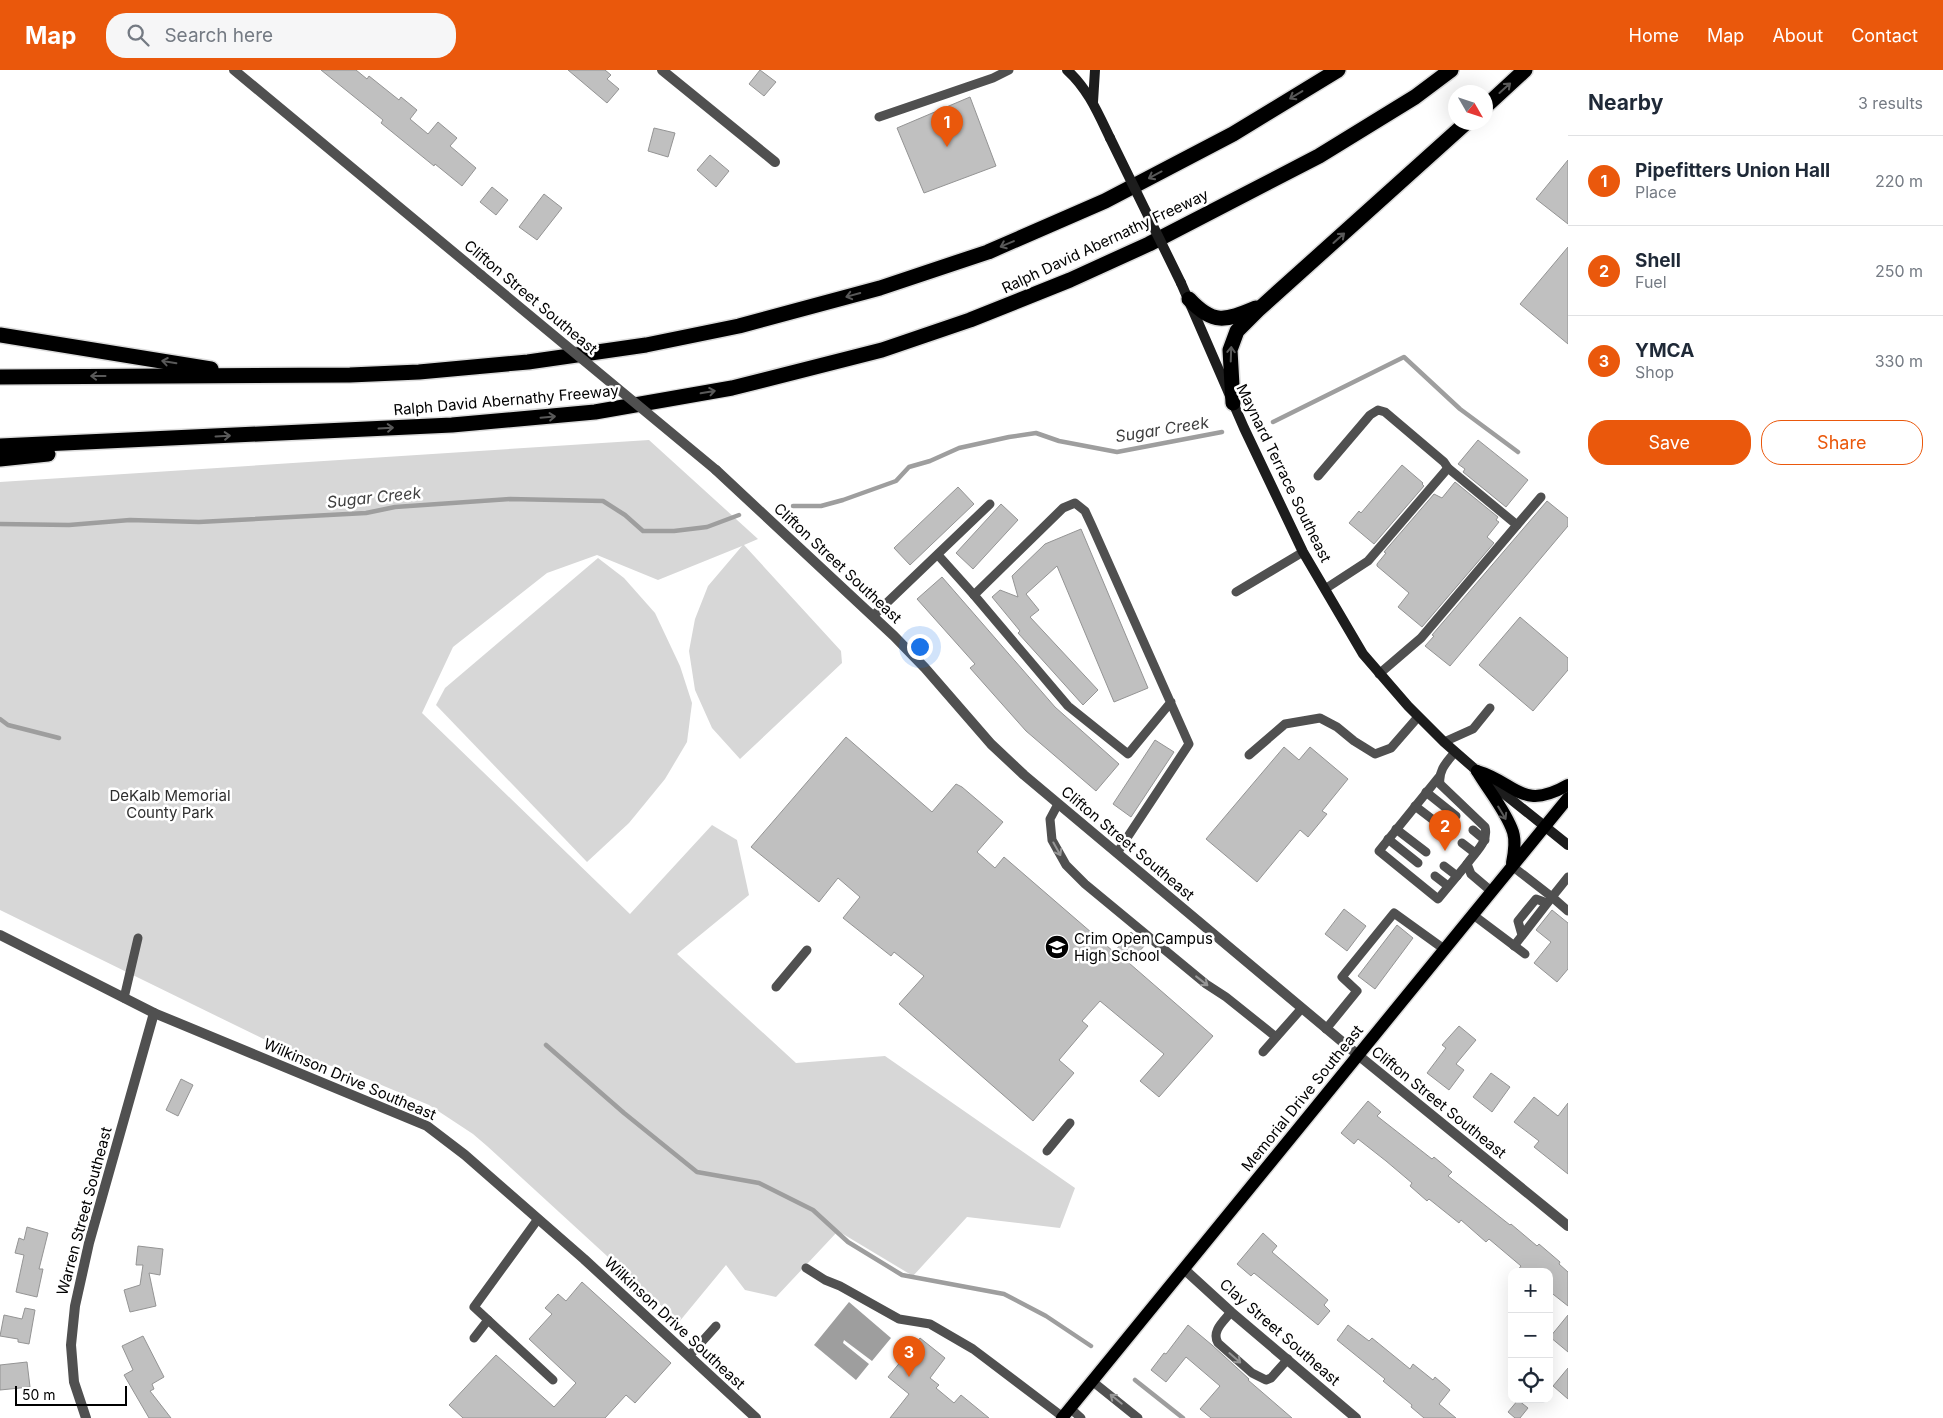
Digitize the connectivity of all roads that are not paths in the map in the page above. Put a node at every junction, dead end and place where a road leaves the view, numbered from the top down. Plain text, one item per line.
1 (234, 70) edge
2 (662, 70) edge
3 (1009, 70) edge
4 (1067, 70) edge
5 (1096, 70) edge
6 (1338, 70) edge
7 (1452, 70) edge
8 (1525, 70) edge
9 (1493, 100) edge
10 (1093, 102) junction
11 (879, 117) dead end
12 (1458, 130) edge
13 (775, 162) dead end
14 (1188, 299) junction
15 (1268, 301) junction
16 (0, 334) edge
17 (252, 376) junction
18 (0, 377) edge
19 (1233, 402) junction
20 (187, 437) junction
21 (0, 446) edge
22 (0, 459) edge
23 (1448, 468) junction
24 (1318, 476) dead end
25 (1541, 497) dead end
26 (990, 504) dead end
27 (1517, 525) junction
28 (1303, 552) junction
29 (938, 555) junction
30 (1324, 589) junction
31 (1236, 592) dead end
32 (974, 595) junction
33 (873, 616) junction
34 (1379, 674) junction
35 (1171, 702) junction
36 (1490, 708) dead end
37 (1418, 717) junction
38 (1444, 742) junction
39 (1455, 752) junction
40 (1249, 755) dead end
41 (1477, 771) junction
42 (1438, 777) junction
43 (1568, 785) edge
44 (1426, 792) junction
45 (1568, 798) edge
46 (1058, 804) junction
47 (1415, 806) junction
48 (1456, 816) dead end
49 (1544, 825) junction
50 (1396, 829) junction
51 (1445, 829) dead end
52 (1473, 830) dead end
53 (1388, 839) junction
54 (1485, 840) junction
55 (1462, 843) dead end
56 (1568, 845) edge
57 (1426, 852) dead end
58 (1117, 853) junction
59 (1475, 853) junction
60 (1418, 863) dead end
61 (1467, 864) junction
62 (1444, 866) dead end
63 (1512, 866) junction
64 (1435, 876) dead end
65 (1456, 876) junction
66 (1568, 877) edge
67 (1448, 886) junction
68 (1491, 891) junction
69 (1550, 900) junction
70 (1568, 911) edge
71 (1472, 914) junction
72 (0, 935) edge
73 (138, 938) dead end
74 (1514, 946) junction
75 (1444, 949) junction
76 (807, 950) dead end
77 (1525, 954) dead end
78 (776, 987) dead end
79 (124, 998) junction
80 (1302, 1008) junction
81 (154, 1013) junction
82 (1326, 1028) junction
83 (1276, 1037) junction
84 (1263, 1052) dead end
85 (1358, 1056) junction
86 (1070, 1123) dead end
87 (1047, 1151) dead end
88 (538, 1219) junction
89 (1568, 1226) edge
90 (806, 1268) dead end
91 (1184, 1269) junction
92 (1232, 1312) junction
93 (488, 1320) junction
94 (716, 1326) dead end
95 (474, 1338) dead end
96 (689, 1356) junction
97 (1288, 1359) junction
98 (553, 1380) dead end
99 (1092, 1381) junction
100 (1065, 1414) edge
101 (86, 1418) edge
102 (756, 1418) edge
103 (1081, 1418) edge
104 (1138, 1418) edge
105 (1356, 1418) edge

1 - 33 street, Clifton Street Southeast, bridge
2 - 13 street
3 - 11 lane
4 - 10 street, Maynard Terrace Southeast
5 - 10 street
6 -> 17 highway
20 -> 7 highway, Ralph David Abernathy Freeway
9 -> 8 highway
10 - 14 street, Maynard Terrace Southeast, bridge
15 -> 12 highway
14 - 15 highway
14 - 19 street, Maynard Terrace Southeast
19 -> 15 highway
17 -> 16 highway
17 -> 18 highway
19 - 28 street, Maynard Terrace Southeast
20 - 21 highway, Ralph David Abernathy Freeway
20 - 22 highway
23 - 24 lane
23 - 27 lane
23 - 30 lane
25 - 27 lane
26 - 29 lane
27 - 34 lane
28 - 30 street, Maynard Terrace Southeast
28 - 31 lane
29 - 32 lane
29 - 33 lane
30 - 34 street, Maynard Terrace Southeast
32 - 35 lane
32 - 35 lane
33 - 46 street, Clifton Street Southeast
34 - 37 street, Maynard Terrace Southeast
35 - 58 lane
36 - 38 lane
37 - 38 street, Maynard Terrace Southeast
37 - 40 lane
38 - 39 street, Maynard Terrace Southeast
39 - 41 street, Maynard Terrace Southeast
39 - 42 lane
41 - 43 main road
41 - 49 street, Maynard Terrace Southeast
41 -> 63 main road
42 - 44 lane
42 - 54 lane
44 - 47 lane
44 - 48 lane
45 - 49 main road, Memorial Drive Southeast
46 - 58 street, Clifton Street Southeast
46 -> 83 lane
47 - 50 lane
47 - 51 lane
49 - 56 street, Maynard Terrace Southeast
49 - 63 main road, Memorial Drive Southeast
50 - 53 lane
50 - 57 lane
52 - 54 lane
53 - 60 lane
53 - 67 lane
54 - 59 lane
55 - 59 lane
58 - 80 street, Clifton Street Southeast
59 - 61 lane
61 - 65 lane
61 - 68 lane
62 - 65 lane
63 - 68 main road, Memorial Drive Southeast
63 - 69 lane
64 - 67 lane
65 - 67 lane
66 - 69 lane
68 - 71 main road, Memorial Drive Southeast
69 - 70 lane
69 - 74 lane
71 - 74 lane
71 - 75 main road, Memorial Drive Southeast
72 - 79 street, Wilkinson Drive Southeast
73 - 79 lane
74 - 77 lane
75 - 82 lane
75 - 85 main road, Memorial Drive Southeast
76 - 78 lane
79 - 81 street, Wilkinson Drive Southeast
80 - 82 street, Clifton Street Southeast
80 - 83 lane
81 - 88 street, Wilkinson Drive Southeast
81 - 101 street, Warren Street Southeast
82 - 85 street, Clifton Street Southeast
83 - 84 lane
85 - 89 street, Clifton Street Southeast
85 - 91 main road, Memorial Drive Southeast
86 - 87 lane
88 - 93 lane
88 - 96 street, Wilkinson Drive Southeast
90 - 100 lane
91 - 92 street, Clay Street Southeast
91 - 99 main road, Memorial Drive Southeast
92 - 97 street, Clay Street Southeast
92 -> 97 lane
93 - 95 lane
93 - 98 lane
94 - 96 lane
96 - 102 street, Wilkinson Drive Southeast
97 - 105 street, Clay Street Southeast
99 - 100 main road, Memorial Drive Southeast
104 -> 99 lane
100 - 103 lane

